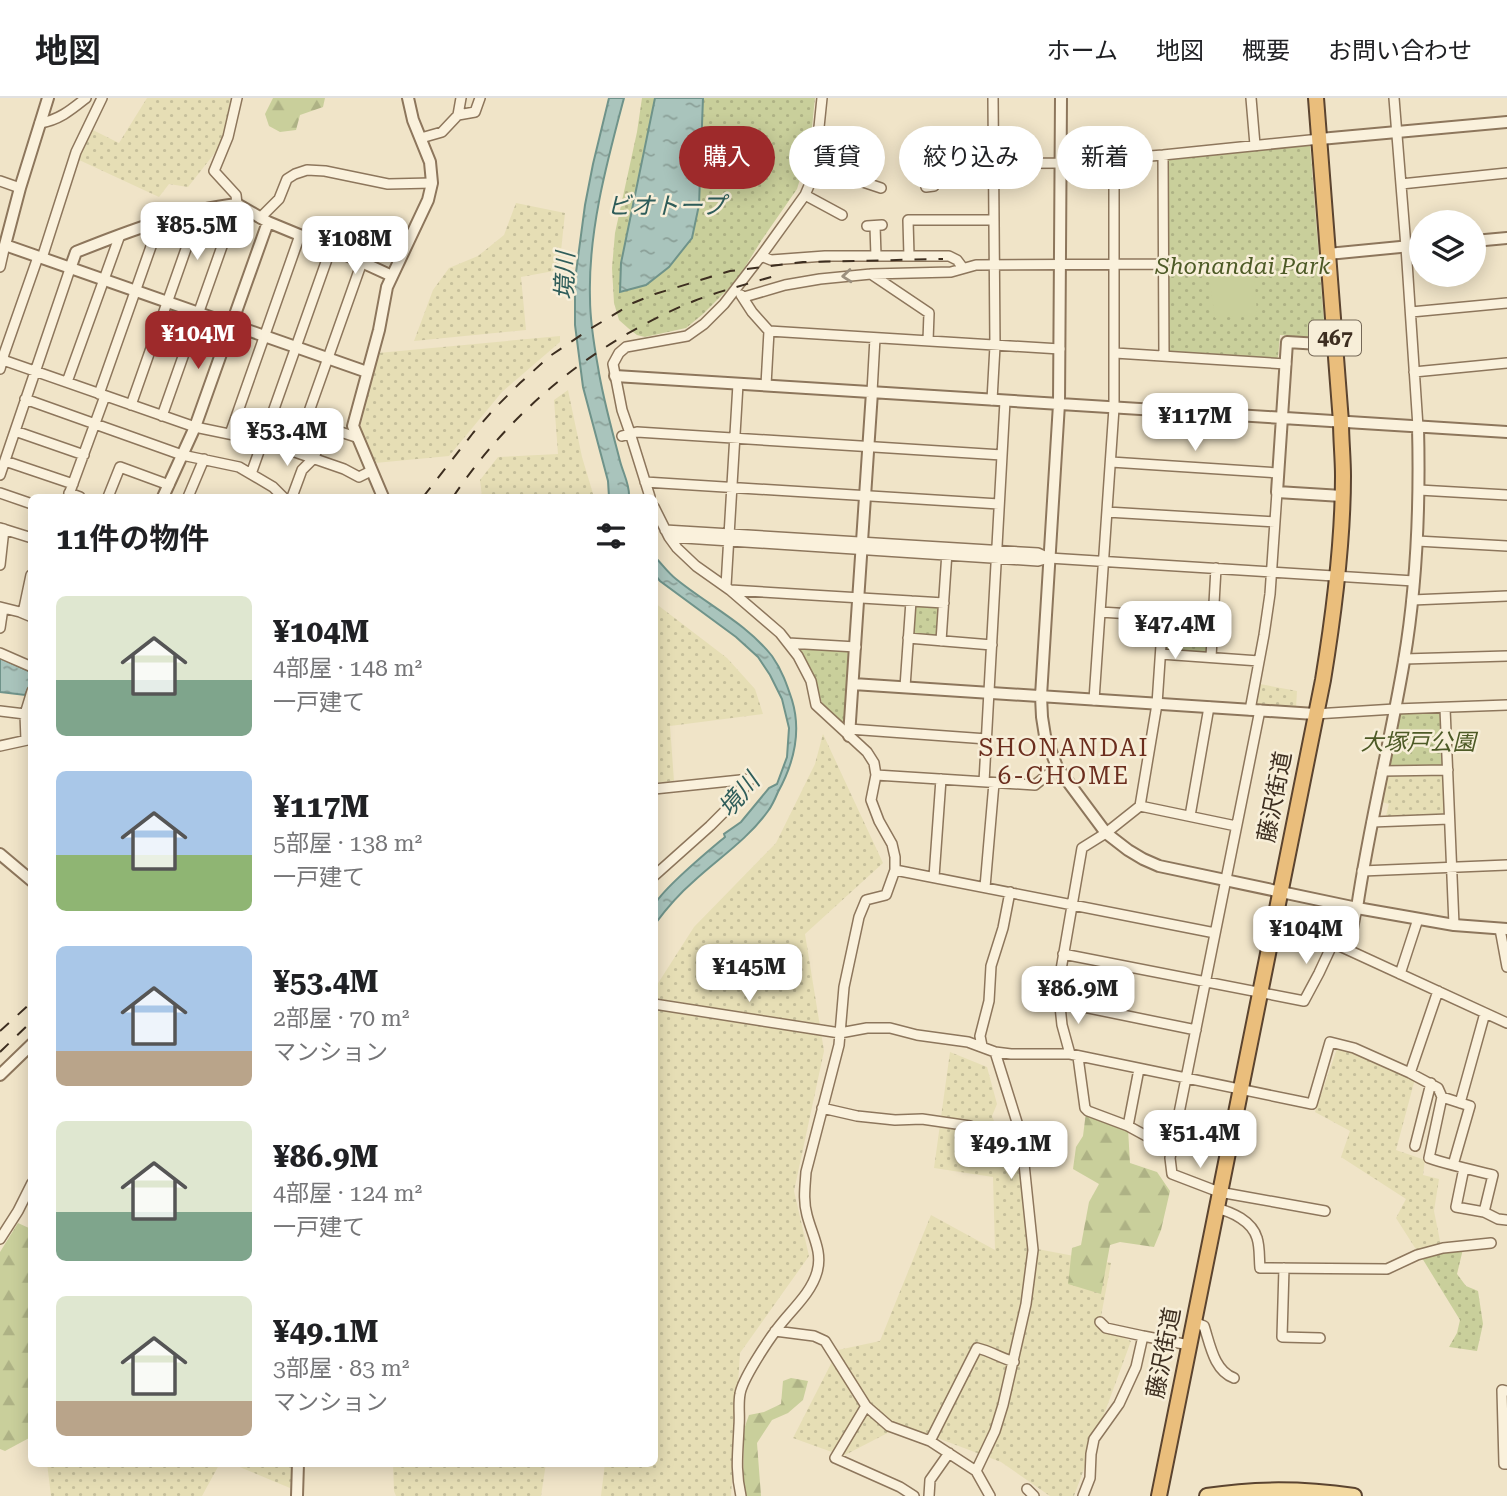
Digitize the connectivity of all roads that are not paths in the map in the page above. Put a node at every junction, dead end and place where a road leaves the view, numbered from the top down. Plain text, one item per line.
1 (48, 98) edge
2 (86, 98) edge
3 (102, 98) edge
4 (237, 98) edge
5 (408, 98) edge
6 (461, 98) edge
7 (480, 98) edge
8 (821, 98) edge
9 (993, 98) edge
10 (1061, 98) edge
11 (1251, 98) edge
12 (1316, 98) edge
13 (1394, 98) edge
14 (458, 115) junction
15 (1507, 122) edge
16 (40, 123) junction
17 (819, 126) edge
18 (993, 126) edge
19 (1060, 126) edge
20 (1396, 132) junction
21 (421, 138) junction
22 (1320, 139) junction
23 (1255, 145) junction
24 (1163, 155) junction
25 (1153, 156) edge
26 (1507, 173) edge
27 (0, 181) edge
28 (432, 183) junction
29 (1401, 184) junction
30 (20, 188) junction
31 (807, 189) edge
32 (994, 189) edge
33 (1059, 189) edge
34 (1114, 189) edge
35 (805, 195) junction
36 (237, 204) junction
37 (199, 212) junction
38 (842, 215) dead end
39 (264, 220) junction
40 (994, 220) junction
41 (160, 221) junction
42 (875, 226) dead end
43 (120, 234) junction
44 (300, 235) junction
45 (1507, 238) edge
46 (1486, 240) edge
47 (5, 245) junction
48 (331, 247) junction
49 (1406, 247) junction
50 (1409, 247) edge
51 (1328, 254) junction
52 (761, 256) junction
53 (876, 256) junction
54 (909, 256) junction
55 (40, 258) junction
56 (362, 262) junction
57 (995, 264) junction
58 (1060, 264) junction
59 (1114, 264) junction
60 (1163, 264) junction
61 (0, 267) edge
62 (70, 268) junction
63 (964, 268) junction
64 (871, 274) junction
65 (392, 276) junction
66 (104, 280) junction
67 (734, 290) junction
68 (135, 291) junction
69 (744, 297) junction
70 (167, 302) junction
71 (1507, 303) edge
72 (1411, 312) junction
73 (198, 313) junction
74 (231, 325) junction
75 (769, 331) junction
76 (264, 336) junction
77 (875, 338) junction
78 (928, 341) junction
79 (1336, 345) junction
80 (995, 346) junction
81 (296, 348) junction
82 (1060, 349) junction
83 (1115, 353) junction
84 (1164, 356) junction
85 (328, 359) junction
86 (1, 362) edge
87 (1507, 363) edge
88 (1286, 364) junction
89 (35, 371) junction
90 (367, 372) junction
91 (1414, 372) junction
92 (615, 376) junction
93 (67, 382) junction
94 (738, 384) junction
95 (766, 385) junction
96 (872, 392) junction
97 (102, 395) junction
98 (26, 399) junction
99 (992, 400) junction
100 (1005, 401) junction
101 (1059, 404) junction
102 (131, 405) junction
103 (1114, 408) junction
104 (162, 416) junction
105 (1282, 419) junction
106 (1341, 422) junction
107 (96, 424) junction
108 (195, 427) junction
109 (1418, 427) junction
110 (15, 431) junction
111 (1507, 432) edge
112 (230, 434) junction
113 (626, 434) junction
114 (356, 437) junction
115 (735, 438) junction
116 (263, 441) junction
117 (869, 447) junction
118 (295, 451) junction
119 (84, 455) junction
120 (183, 455) junction
121 (1002, 455) junction
122 (314, 458) junction
123 (204, 459) junction
124 (5, 461) junction
125 (1111, 462) junction
126 (371, 471) junction
127 (1278, 473) junction
128 (251, 474) junction
129 (0, 475) edge
130 (645, 482) junction
131 (169, 485) junction
132 (732, 487) junction
133 (1419, 489) junction
134 (70, 492) edge
135 (1277, 492) junction
136 (0, 494) edge
137 (109, 494) edge
138 (164, 494) edge
139 (189, 494) edge
140 (280, 494) edge
141 (293, 494) edge
142 (382, 494) edge
143 (649, 494) edge
144 (1507, 495) edge
145 (866, 496) junction
146 (1342, 496) junction
147 (28, 503) edge
148 (999, 504) junction
149 (1107, 512) junction
150 (658, 515) edge
151 (1275, 522) junction
152 (2, 528) edge
153 (667, 533) junction
154 (28, 537) edge
155 (729, 537) junction
156 (1417, 541) junction
157 (862, 546) junction
158 (1505, 546) edge
159 (947, 551) junction
160 (996, 555) junction
161 (1507, 556) edge
162 (1049, 558) junction
163 (1104, 561) junction
164 (0, 565) edge
165 (1216, 568) junction
166 (1272, 572) junction
167 (1337, 576) junction
168 (1414, 581) junction
169 (728, 588) junction
170 (1507, 596) edge
171 (859, 598) junction
172 (1412, 600) junction
173 (911, 601) junction
174 (944, 604) junction
175 (2, 608) edge
176 (1100, 612) junction
177 (27, 615) edge
178 (1163, 616) junction
179 (1213, 620) junction
180 (0, 628) edge
181 (908, 638) junction
182 (941, 641) junction
183 (788, 643) junction
184 (992, 645) junction
185 (856, 647) junction
186 (0, 653) edge
187 (1161, 653) junction
188 (1507, 656) edge
189 (1211, 657) junction
190 (1404, 659) junction
191 (1259, 661) junction
192 (28, 665) edge
193 (853, 684) junction
194 (905, 687) junction
195 (989, 693) junction
196 (1041, 696) junction
197 (1094, 700) junction
198 (28, 704) edge
199 (1157, 704) junction
200 (1507, 705) edge
201 (1209, 707) junction
202 (1445, 708) junction
203 (1395, 709) junction
204 (1255, 710) junction
205 (0, 711) edge
206 (25, 714) junction
207 (1315, 714) junction
208 (849, 733) junction
209 (28, 734) edge
210 (986, 739) junction
211 (28, 740) edge
212 (0, 747) edge
213 (1057, 767) junction
214 (1448, 770) junction
215 (1382, 771) junction
216 (876, 775) junction
217 (940, 779) junction
218 (989, 783) junction
219 (658, 789) edge
220 (1140, 806) junction
221 (1190, 816) junction
222 (1449, 819) junction
223 (1372, 822) junction
224 (1236, 826) junction
225 (1106, 832) junction
226 (0, 855) edge
227 (1507, 865) edge
228 (1452, 867) junction
229 (895, 870) junction
230 (1362, 871) junction
231 (658, 872) edge
232 (934, 877) junction
233 (28, 878) edge
234 (1226, 881) junction
235 (985, 887) junction
236 (1279, 891) junction
237 (1010, 892) junction
238 (1071, 905) junction
239 (1357, 908) junction
240 (1418, 919) junction
241 (1454, 925) junction
242 (1503, 929) edge
243 (1215, 933) junction
244 (1349, 950) junction
245 (1063, 954) junction
246 (1507, 967) edge
247 (1400, 974) junction
248 (1206, 982) junction
249 (1438, 991) junction
250 (1259, 992) junction
251 (1059, 1003) junction
252 (658, 1005) edge
253 (1485, 1013) junction
254 (1507, 1023) edge
255 (1196, 1030) junction
256 (839, 1033) junction
257 (982, 1046) junction
258 (28, 1048) edge
259 (995, 1052) junction
260 (1074, 1056) junction
261 (1139, 1069) junction
262 (1410, 1073) junction
263 (0, 1075) edge
264 (1187, 1078) junction
265 (1431, 1083) junction
266 (1240, 1088) junction
267 (1442, 1097) junction
268 (1460, 1102) junction
269 (822, 1108) junction
270 (1128, 1126) junction
271 (1021, 1135) junction
272 (1415, 1146) dead end
273 (1172, 1150) junction
274 (1454, 1165) junction
275 (1464, 1168) junction
276 (28, 1191) edge
277 (1219, 1192) junction
278 (1216, 1208) junction
279 (1325, 1211) dead end
280 (1484, 1212) junction
281 (1507, 1220) edge
282 (0, 1239) edge
283 (1491, 1243) dead end
284 (1284, 1268) junction
285 (1101, 1322) dead end
286 (1194, 1322) junction
287 (775, 1331) junction
288 (1143, 1336) junction
289 (1320, 1338) dead end
290 (1189, 1345) junction
291 (1014, 1362) junction
292 (1234, 1378) dead end
293 (1507, 1391) edge
294 (866, 1406) junction
295 (930, 1441) junction
296 (949, 1453) junction
297 (1507, 1464) edge
298 (298, 1467) edge
299 (976, 1471) junction
300 (297, 1496) edge
301 (741, 1496) edge
302 (914, 1496) edge
303 (929, 1496) edge
304 (990, 1496) edge
305 (1083, 1496) edge
306 (1159, 1496) edge
307 (1207, 1496) edge
308 (1266, 1496) edge
309 (1296, 1496) edge
310 (1354, 1496) edge

1 - 16 street
2 - 16 street
3 - 55 street
4 - 36 street
5 - 21 street
6 - 14 street
7 - 14 street
8 - 17 street
9 - 18 street
10 - 19 street
11 - 23 street
12 - 22 highway, 藤沢街道 / 467
13 - 20 street
14 - 21 street
15 - 20 street
16 - 30 street
20 - 22 street
20 - 29 street
21 - 28 street
22 - 23 street
22 - 51 highway, 藤沢街道 / 467
23 - 24 street
24 - 25 street
24 - 60 street
26 - 29 street
27 - 30 street
28 - 39 street
28 - 65 street
29 - 49 street
30 - 47 street
31 - 35 street
32 - 40 street
33 - 58 street
34 - 59 street
35 - 38 street
35 - 52 street
36 - 37 street
36 - 39 street
36 - 73 street
37 - 41 street
37 - 70 street
39 - 44 street
39 - 74 street
40 - 54 street
40 - 57 street
41 - 43 street
41 - 68 street
42 - 53 street
43 - 62 street
43 - 66 street
44 - 48 street
44 - 76 street
45 - 46 street
47 - 55 street
47 - 61 street
48 - 56 street
48 - 81 street
49 - 50 street
49 - 51 street
49 - 72 street
51 - 79 highway, 藤沢街道 / 467
52 - 53 street
52 - 67 street
53 - 54 street
54 - 63 street
55 - 62 street
55 - 86 street
56 - 65 street
56 - 85 street
57 - 58 street
57 - 63 street
57 - 80 street
58 - 59 street
58 - 82 street
59 - 60 street
59 - 83 street
60 - 84 street
62 - 66 street
62 - 89 street
63 - 64 street
64 -> 69 street
64 - 78 street
65 - 90 street
66 - 68 street
66 - 93 street
67 - 69 street
67 - 92 street
68 - 70 street
68 - 97 street
69 - 75 street
70 - 73 street
70 - 102 street
71 - 72 street
72 - 91 street
73 - 74 street
73 - 104 street
74 - 76 street
74 - 108 street
75 - 77 street
75 - 95 street
76 - 81 street
76 - 112 street
77 - 78 street
77 - 96 street
78 - 80 street
79 - 88 street
79 - 106 highway, 藤沢街道 / 467
80 - 82 street
80 - 99 street
81 - 85 street
81 - 116 street
82 - 101 street
83 - 84 street
83 - 103 street
84 - 88 street
85 - 90 street
85 - 118 street
86 - 89 street
87 - 91 street
88 - 105 street
89 - 93 street
89 - 98 street
90 - 114 street
91 - 109 street
92 - 94 street
92 - 113 street
93 - 97 street
94 - 95 street
94 - 115 street
95 - 96 street
96 - 99 street
96 - 117 street
97 - 102 street
97 - 107 street
98 - 107 street
98 - 110 street
99 - 100 street
100 - 101 street
100 - 121 street
101 - 103 street
101 - 162 street
102 - 104 street
103 - 105 street
103 - 125 street
104 - 108 street
105 - 106 street
105 - 127 street
106 - 109 street
106 - 146 highway, 藤沢街道 / 467
107 - 119 street
107 - 120 street
108 - 112 street
108 - 120 street
109 - 111 street
109 - 133 street
110 - 119 street
110 - 124 street
112 - 116 street
113 - 115 street
113 - 130 street
114 - 122 street
114 - 126 street
115 - 117 street
115 - 132 street
116 - 118 street
116 - 128 street
117 - 121 street
117 - 145 street
118 - 122 street
119 - 134 street
120 - 123 street
120 - 131 street
121 - 148 street
122 - 126 street
122 - 141 street
123 - 128 street
123 - 139 street
124 - 129 street
124 - 134 street
125 - 127 street
125 - 149 street
126 - 142 street
127 - 135 street
128 - 140 street
130 - 132 street
130 - 143 street
131 - 137 street
131 - 138 street
132 - 145 street
132 - 155 street
133 - 144 street
133 - 156 street
135 - 146 street
135 - 151 street
136 - 147 street
145 - 148 street
145 - 157 street
146 - 167 highway, 藤沢街道 / 467
148 - 160 street
149 - 151 street
149 - 163 street
150 - 153 street
151 - 166 street
152 - 154 street
152 - 164 street
153 - 155 street
153 - 169 street
155 - 157 street
155 - 169 street
156 - 158 street
156 - 168 street
157 - 159 street
157 - 171 street
158 - 161 street
159 - 160 street
159 - 174 street
160 - 162 street
160 - 184 street
162 - 163 street
162 - 196 street
163 - 165 street
163 - 176 street
165 - 166 street
165 - 179 street
166 - 167 street
166 - 191 street
167 - 168 street
167 - 207 highway, 藤沢街道 / 467
168 - 172 street
169 - 171 street
169 - 183 street
170 - 172 street
171 - 173 street
171 - 185 street
172 - 190 street
173 - 174 street
173 - 181 street
174 - 182 street
175 - 177 street
175 - 180 street
176 - 178 street
176 - 197 street
178 - 179 street
178 - 187 street
179 - 189 street
181 - 182 street
181 - 194 street
182 - 184 street
183 - 185 street
183 - 208 street
184 - 195 street
185 - 193 street
186 - 192 street
187 - 189 street
187 - 199 street
188 - 190 street
189 - 191 street
190 - 203 street
191 - 204 street
193 - 194 street
193 - 208 street
194 - 195 street
195 - 196 street
195 - 210 street
196 - 197 street
196 - 213 street
197 - 199 street
198 - 206 street
199 - 201 street
199 - 220 street
200 - 202 street
201 - 204 street
201 - 221 street
202 - 203 street
202 - 214 street
203 - 207 street
203 - 215 street
204 - 207 street
204 - 224 street
205 - 206 street
206 - 209 street
207 - 236 highway, 藤沢街道 / 467
208 - 210 street
208 - 216 street
210 - 218 street
211 - 212 street
213 - 218 street
213 - 225 street
214 - 215 street
214 - 222 street
215 - 223 street
216 - 217 street
216 - 229 street
217 - 218 street
217 - 232 street
218 - 235 street
219 - 231 street
220 - 221 street
220 - 225 street
221 - 224 street
222 - 223 street
222 - 228 street
223 - 230 street
224 - 234 street
225 - 234 street
225 - 238 street
226 - 233 street
227 - 228 street
228 - 230 street
228 - 241 street
229 - 232 street
229 - 256 street
230 - 239 street
232 - 235 street
234 - 236 street
234 - 243 street
235 - 237 street
236 - 239 street
236 - 250 highway, 藤沢街道 / 467
237 - 238 street
237 - 257 street
238 - 243 street
238 - 245 street
239 - 240 street
239 - 244 street
240 - 241 street
240 - 247 street
241 - 242 street
242 - 246 street
243 - 248 street
244 - 247 street
244 - 250 street
245 - 248 street
245 - 251 street
247 - 249 street
248 - 250 street
248 - 255 street
249 - 253 street
249 - 262 street
250 - 266 highway, 藤沢街道 / 467
251 - 255 street
251 - 260 street
252 - 256 street
253 - 254 street
253 - 268 street
255 - 264 street
256 - 257 street
256 - 269 street
257 - 259 street
258 - 263 street
259 - 260 street
259 - 271 street
260 - 261 street
260 - 270 street
261 - 264 street
261 - 270 street
262 - 265 street
262 - 266 street
264 - 266 street
264 - 273 street
265 - 267 street
265 - 272 street
266 - 277 highway, 藤沢街道 / 467
267 - 268 street
267 - 274 street
268 - 274 street
269 - 271 street
269 - 287 street
270 - 273 street
271 - 291 street
273 - 277 street
274 - 275 street
275 - 280 street
275 - 280 street
276 - 282 street
277 - 278 highway, 藤沢街道 / 467
277 - 279 street
278 - 284 street
278 - 286 highway, 藤沢街道 / 467
280 - 281 street
283 - 284 street
284 - 289 street
285 - 288 street
286 - 290 highway, 藤沢街道 / 467
286 - 292 street
287 - 294 street
287 - 301 street
288 - 290 street
288 - 305 street
290 - 306 highway, 藤沢街道 / 467
291 - 295 street
291 - 299 street
293 - 297 street
294 - 295 street
294 - 302 street
295 - 296 street
296 - 299 street
296 - 303 street
298 - 300 street
299 - 304 street
307 - 310 main road
308 - 309 main road

